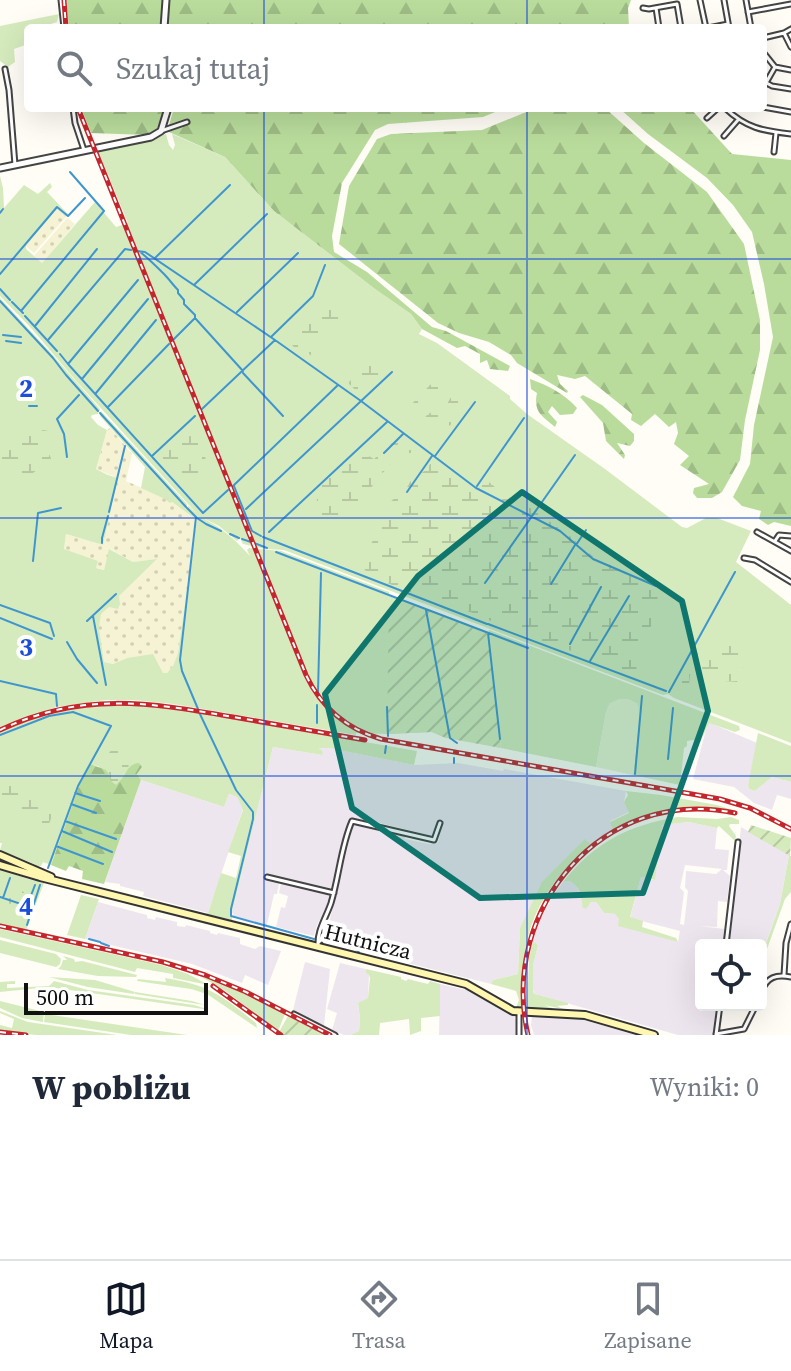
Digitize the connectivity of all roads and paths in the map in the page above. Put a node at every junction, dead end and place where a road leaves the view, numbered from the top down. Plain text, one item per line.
1 (61, 0) edge
2 (166, 0) edge
3 (700, 0) edge
4 (724, 0) edge
5 (746, 0) edge
6 (791, 4) edge
7 (643, 8) dead end
8 (656, 8) junction
9 (748, 12) junction
10 (64, 24) edge
11 (164, 24) edge
12 (658, 24) edge
13 (680, 24) edge
14 (706, 24) edge
15 (728, 24) edge
16 (750, 24) edge
17 (791, 29) edge
18 (784, 33) junction
19 (767, 37) edge
20 (791, 47) edge
21 (767, 57) edge
22 (775, 67) junction
23 (5, 69) dead end
24 (791, 70) edge
25 (767, 78) edge
26 (767, 83) edge
27 (791, 89) edge
28 (767, 108) edge
29 (74, 112) edge
30 (168, 112) edge
31 (714, 112) edge
32 (729, 112) edge
33 (791, 112) edge
34 (707, 118) dead end
35 (738, 120) junction
36 (187, 122) dead end
37 (755, 129) junction
38 (161, 131) junction
39 (776, 133) junction
40 (791, 134) edge
41 (724, 136) dead end
42 (753, 136) dead end
43 (84, 151) junction
44 (774, 152) dead end
45 (15, 165) junction
46 (0, 168) edge
47 (757, 532) dead end
48 (791, 536) edge
49 (775, 541) junction
50 (791, 551) edge
51 (744, 558) dead end
52 (791, 582) edge
53 (440, 823) dead end
54 (738, 842) dead end
55 (3, 856) edge
56 (3, 866) edge
57 (41, 875) junction
58 (267, 877) dead end
59 (334, 893) junction
60 (791, 924) edge
61 (727, 939) edge
62 (318, 945) junction
63 (784, 975) junction
64 (791, 977) edge
65 (767, 982) edge
66 (719, 1011) edge
67 (753, 1011) edge
68 (519, 1012) junction
69 (294, 1014) dead end
70 (335, 1035) edge
71 (519, 1035) edge
72 (654, 1035) edge
73 (716, 1035) edge

1 - 10 street
2 - 11 street
3 - 14 street
4 - 15 street
5 - 9 street
6 - 9 street
7 - 8 street
8 - 12 street
8 - 13 street
9 - 16 street
17 - 18 street
18 - 19 street
18 - 20 street
21 - 22 street
22 - 24 street
22 - 25 street
23 - 45 street
26 - 27 street
28 - 33 street
29 - 43 street
30 - 38 street
31 - 34 street
32 - 35 street
35 - 37 street
35 - 41 street
36 - 38 street
37 - 39 street
37 - 42 street
38 - 43 street
39 - 40 street
39 - 44 street
43 - 45 street
45 - 46 street
47 - 49 street
48 - 49 street
49 - 50 street
51 - 52 street
53 - 59 street
54 - 61 street
55 - 56 main road
55 - 57 main road, Hutnicza
56 - 57 main road, Hutnicza
57 - 62 main road, Hutnicza
58 - 59 street
59 - 62 street
60 - 63 street
62 - 68 main road, Hutnicza
63 - 64 street
63 - 65 street
66 - 73 street
67 - 73 street
68 - 71 street
68 - 72 main road, Hutnicza
69 - 70 street

